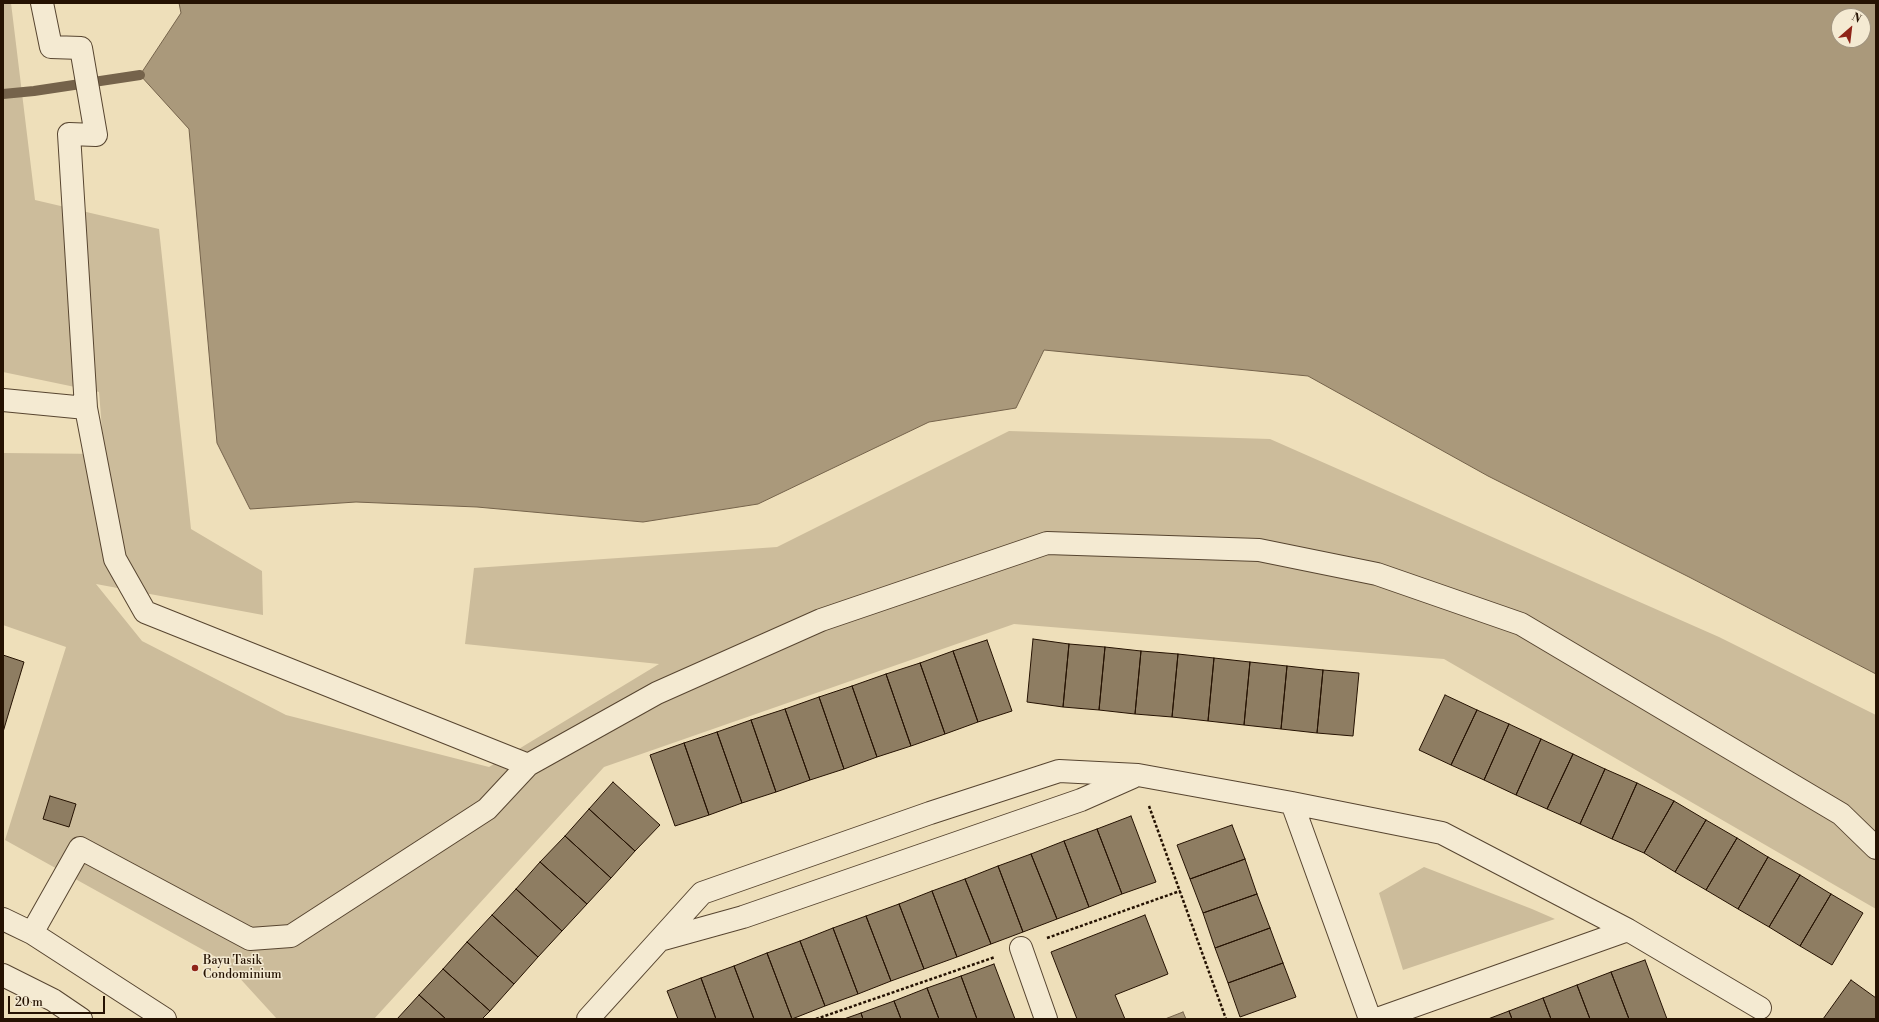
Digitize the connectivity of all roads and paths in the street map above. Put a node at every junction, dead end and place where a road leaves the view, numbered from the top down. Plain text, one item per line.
1 (42, 3) edge
2 (3, 400) edge
3 (86, 408) junction
4 (528, 765) junction
5 (1138, 775) junction
6 (1292, 803) junction
7 (1876, 848) edge
8 (3, 919) edge
9 (1628, 930) junction
10 (32, 933) junction
11 (660, 940) junction
12 (1021, 948) dead end
13 (3, 975) edge
14 (1760, 1008) dead end
15 (81, 1019) edge
16 (165, 1019) edge
17 (588, 1019) edge
18 (1046, 1019) edge
19 (1226, 1019) edge
20 (1370, 1019) edge
21 (1377, 1019) edge

1 - 3 street
2 - 3 street
3 - 4 street
4 - 7 street
4 - 10 street
5 - 6 street
5 - 11 street
5 - 11 street
5 - 19 path
6 - 9 street
6 - 20 street
8 - 10 street
9 - 14 street
9 - 21 street
10 - 16 street
11 - 17 street
12 - 18 street
13 - 15 street

